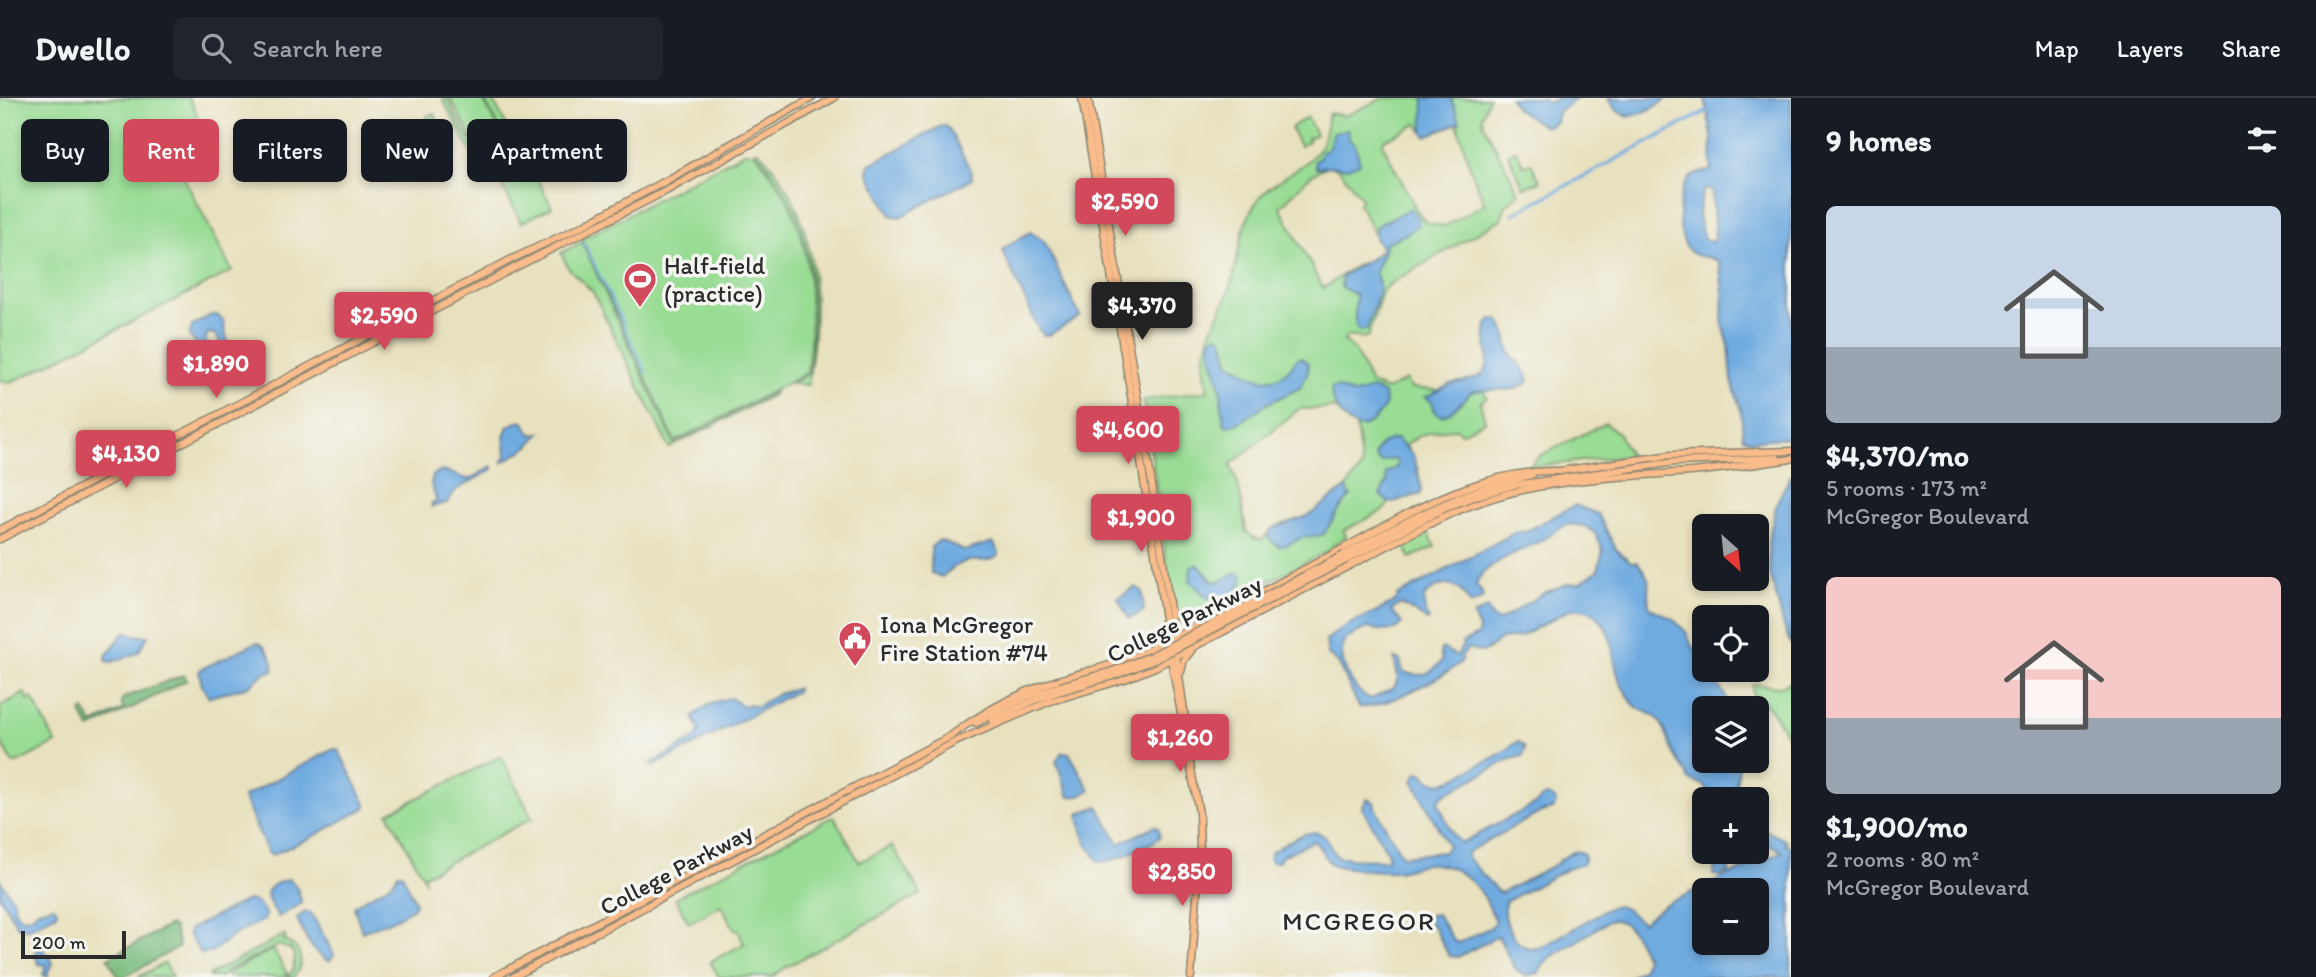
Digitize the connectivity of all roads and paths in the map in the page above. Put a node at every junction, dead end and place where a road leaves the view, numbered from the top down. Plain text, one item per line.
1 (812, 98) edge
2 (834, 98) edge
3 (1082, 98) edge
4 (1088, 98) edge
5 (1791, 451) edge
6 (1791, 458) edge
7 (1560, 471) junction
8 (1676, 473) junction
9 (1569, 476) junction
10 (0, 530) edge
11 (0, 539) edge
12 (1345, 557) junction
13 (1274, 585) junction
14 (1260, 592) junction
15 (1269, 592) junction
16 (1273, 600) junction
17 (1282, 601) junction
18 (1268, 608) junction
19 (1163, 614) junction
20 (1171, 618) junction
21 (1189, 629) junction
22 (1200, 643) junction
23 (1172, 648) junction
24 (1147, 650) junction
25 (1152, 668) junction
26 (1173, 676) junction
27 (1180, 682) junction
28 (952, 740) junction
29 (1189, 754) junction
30 (659, 890) junction
31 (663, 898) junction
32 (494, 977) edge
33 (513, 977) edge
34 (1191, 977) edge

1 - 10 main road
2 - 11 main road
3 - 19 main road
4 - 20 main road
5 - 7 main road
6 - 8 main road
6 - 9 main road, College Parkway
7 - 12 main road, College Parkway
7 - 13 main road
8 - 9 main road
8 - 17 main road
9 - 12 main road, College Parkway
12 - 28 main road, College Parkway, bridge
13 - 14 main road
13 - 15 main road
14 - 15 main road
14 - 21 main road
15 - 16 main road
16 - 17 main road
16 - 18 main road
17 - 18 main road
18 - 22 main road
19 - 23 main road
19 - 24 main road
20 - 21 main road
20 - 23 main road
21 - 22 main road
21 - 23 main road
22 - 23 main road
22 - 27 main road
23 - 24 main road
23 - 25 main road
23 - 26 main road
23 - 27 main road
24 - 25 main road
24 - 28 main road
25 - 26 main road
25 - 28 main road
26 - 29 main road
27 - 29 main road
28 - 30 main road, College Parkway
28 - 31 main road, College Parkway
29 - 34 main road
30 - 31 main road
30 - 32 main road, College Parkway
31 - 33 main road, College Parkway

